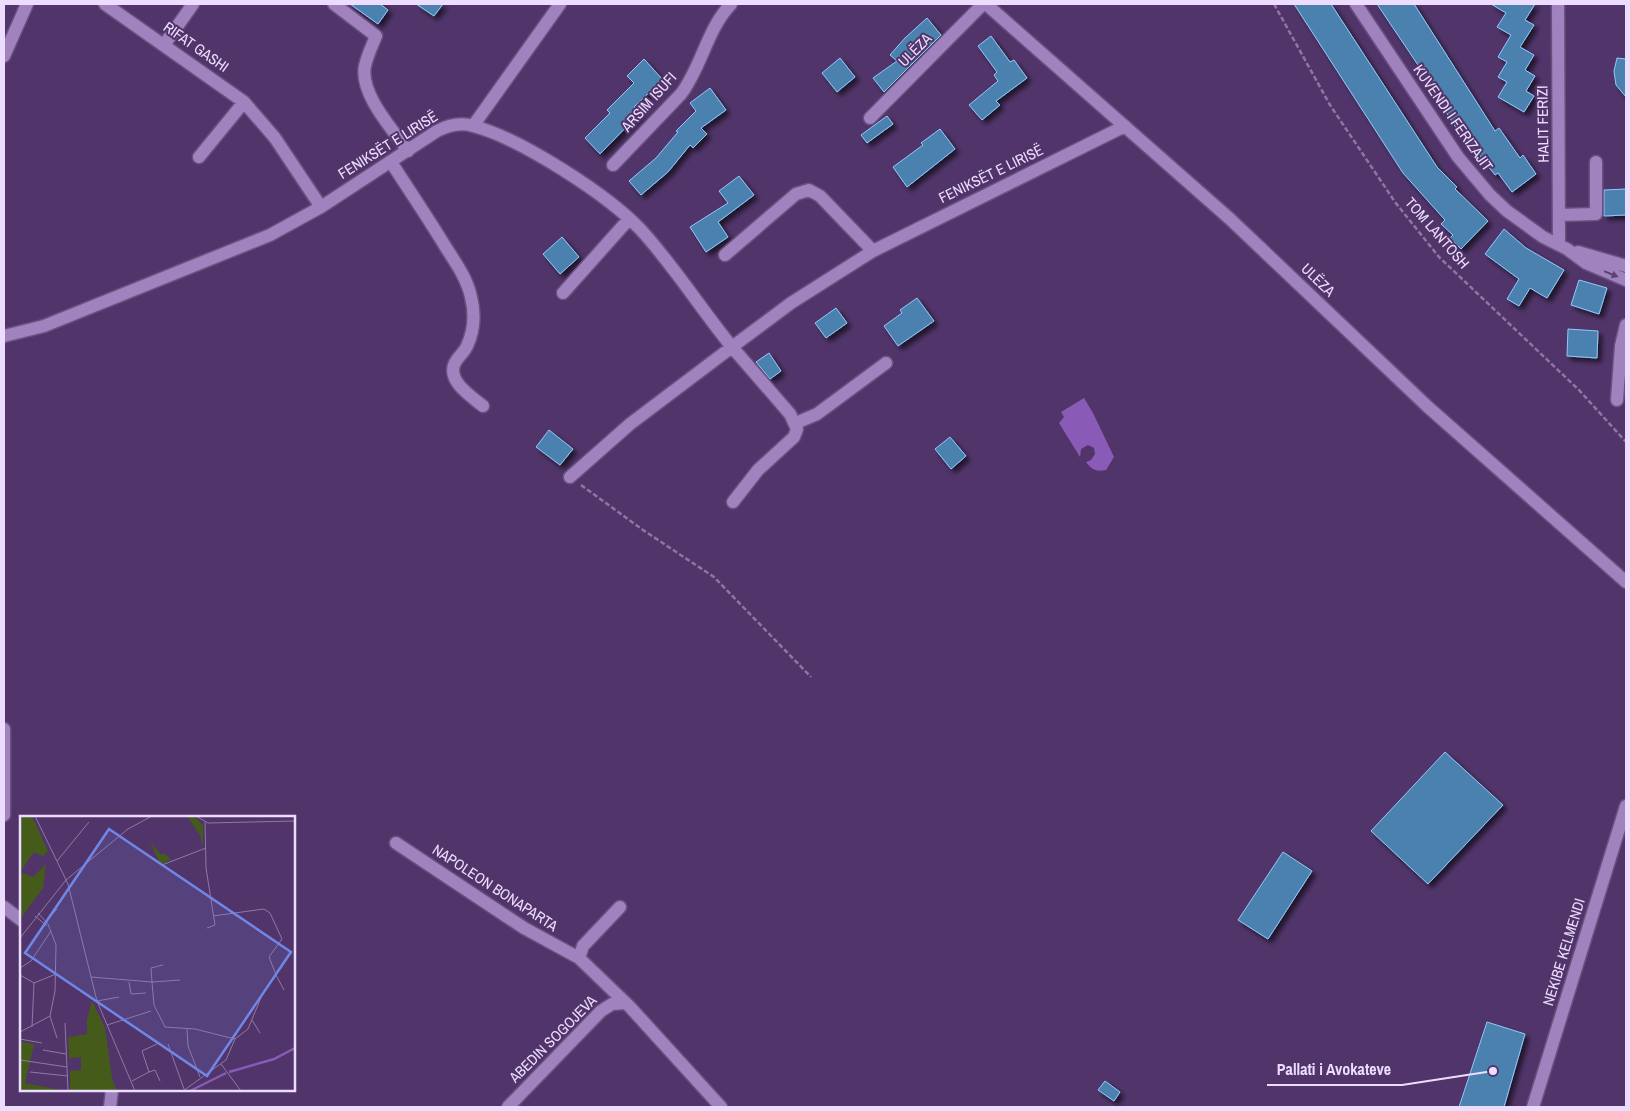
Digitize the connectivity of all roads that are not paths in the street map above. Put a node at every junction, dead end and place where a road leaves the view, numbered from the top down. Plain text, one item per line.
1 (27, 4) edge
2 (105, 4) edge
3 (193, 4) edge
4 (334, 4) edge
5 (560, 4) edge
6 (731, 4) edge
7 (985, 4) edge
8 (1356, 4) edge
9 (1558, 4) edge
10 (164, 45) junction
11 (4, 56) edge
12 (244, 102) junction
13 (870, 118) dead end
14 (473, 126) junction
15 (1125, 126) junction
16 (408, 151) junction
17 (199, 157) dead end
18 (391, 162) junction
19 (1596, 162) dead end
20 (613, 165) dead end
21 (321, 207) junction
22 (1559, 215) junction
23 (629, 219) junction
24 (1563, 247) junction
25 (873, 251) junction
26 (725, 255) dead end
27 (1626, 266) edge
28 (1626, 280) edge
29 (563, 293) dead end
30 (1626, 325) edge
31 (4, 336) edge
32 (732, 347) junction
33 (886, 363) dead end
34 (1617, 400) dead end
35 (484, 406) dead end
36 (796, 423) junction
37 (570, 477) road end
38 (733, 502) dead end
39 (1626, 582) edge
40 (4, 729) edge
41 (1626, 806) edge
42 (4, 815) edge
43 (396, 842) dead end
44 (4, 906) edge
45 (620, 907) dead end
46 (20, 919) edge
47 (579, 958) junction
48 (625, 1003) junction
49 (112, 1091) edge
50 (110, 1107) edge
51 (508, 1107) edge
52 (721, 1107) edge
53 (1532, 1107) edge

1 - 11 street
2 - 10 street, RIFAT GASHI
3 - 10 street
4 - 16 street
5 - 14 street
6 - 20 street, ARSIM ISUFI
7 - 13 street, ULËZA
7 - 15 street, ULËZA
8 - 24 street, KUVENDI I FERIZAJIT
9 - 22 street, HALIT FERIZI
10 - 12 street, RIFAT GASHI
12 - 17 street
12 - 21 street, RIFAT GASHI
14 - 16 street, FENIKSËT E LIRISË
14 - 23 street, FENIKSËT E LIRISË
15 - 25 street, FENIKSËT E LIRISË
15 - 39 street, ULËZA
16 - 18 street, FENIKSËT E LIRISË
18 - 21 street, FENIKSËT E LIRISË
18 - 35 street
19 - 22 street
21 - 31 street, FENIKSËT E LIRISË
22 - 24 street, HALIT FERIZI
23 - 29 street
23 - 32 street, FENIKSËT E LIRISË
24 - 27 street
24 -> 28 street
25 - 26 street
25 - 32 street, FENIKSËT E LIRISË
30 - 34 street
32 - 36 street
32 - 37 street, FENIKSËT E LIRISË
33 - 36 street
36 - 38 street
40 - 42 street
41 - 53 street, NEKIBE KELMENDI
43 - 47 street, NAPOLEON BONAPARTA
44 - 46 street
45 - 47 street
47 - 48 street, NAPOLEON BONAPARTA
48 - 51 street, ABEDIN SOGOJEVA
48 - 52 street, NAPOLEON BONAPARTA
49 - 50 street

